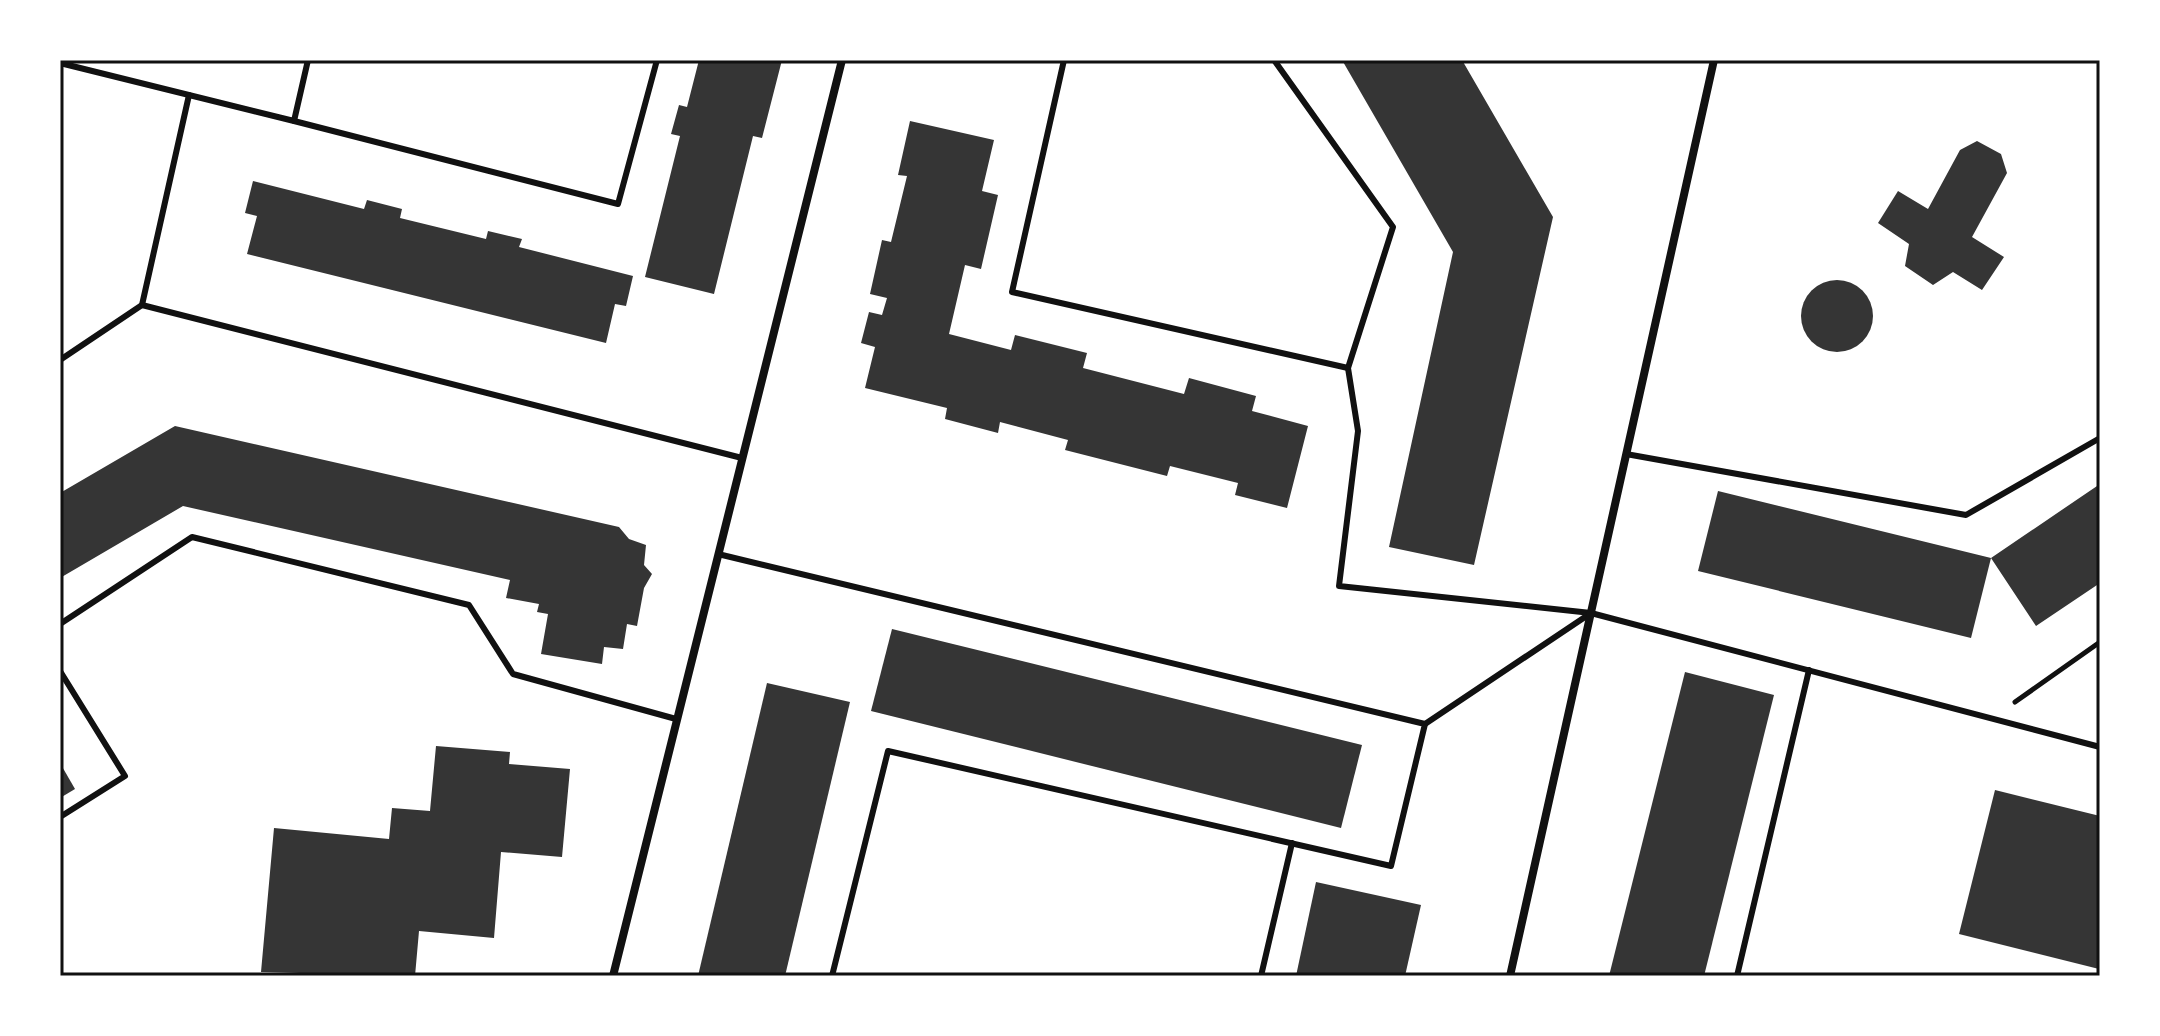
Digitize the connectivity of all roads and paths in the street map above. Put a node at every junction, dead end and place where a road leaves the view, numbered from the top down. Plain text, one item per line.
1 (308, 60) edge
2 (657, 60) edge
3 (842, 60) edge
4 (1064, 60) edge
5 (1274, 60) edge
6 (1714, 60) edge
7 (60, 63) edge
8 (189, 95) junction
9 (294, 121) junction
10 (142, 305) junction
11 (60, 360) edge
12 (1348, 368) junction
13 (2100, 438) edge
14 (1626, 454) junction
15 (742, 458) junction
16 (718, 554) junction
17 (1591, 613) junction
18 (60, 624) edge
19 (2100, 642) edge
20 (1809, 670) junction
21 (60, 671) edge
22 (676, 719) junction
23 (1991, 719) junction
24 (1425, 724) junction
25 (2100, 747) edge
26 (60, 817) edge
27 (1292, 843) junction
28 (613, 976) edge
29 (832, 976) edge
30 (1261, 976) edge
31 (1510, 976) edge
32 (1737, 976) edge

1 - 9 lane
2 - 9 lane
3 - 15 street
4 - 12 lane
5 - 12 lane
6 - 14 street
7 - 8 lane
8 - 9 lane
8 - 10 lane
10 - 11 lane
10 - 15 lane
12 - 17 lane
13 - 14 lane
14 - 17 street
15 - 16 street
16 - 22 street
16 - 24 lane
17 - 20 lane
17 - 24 lane
17 - 31 street
18 - 22 lane
19 - 23 path
20 - 23 lane
20 - 32 lane
21 - 26 lane
22 - 28 street
23 - 25 lane
24 - 27 lane
27 - 29 lane
27 - 30 lane

